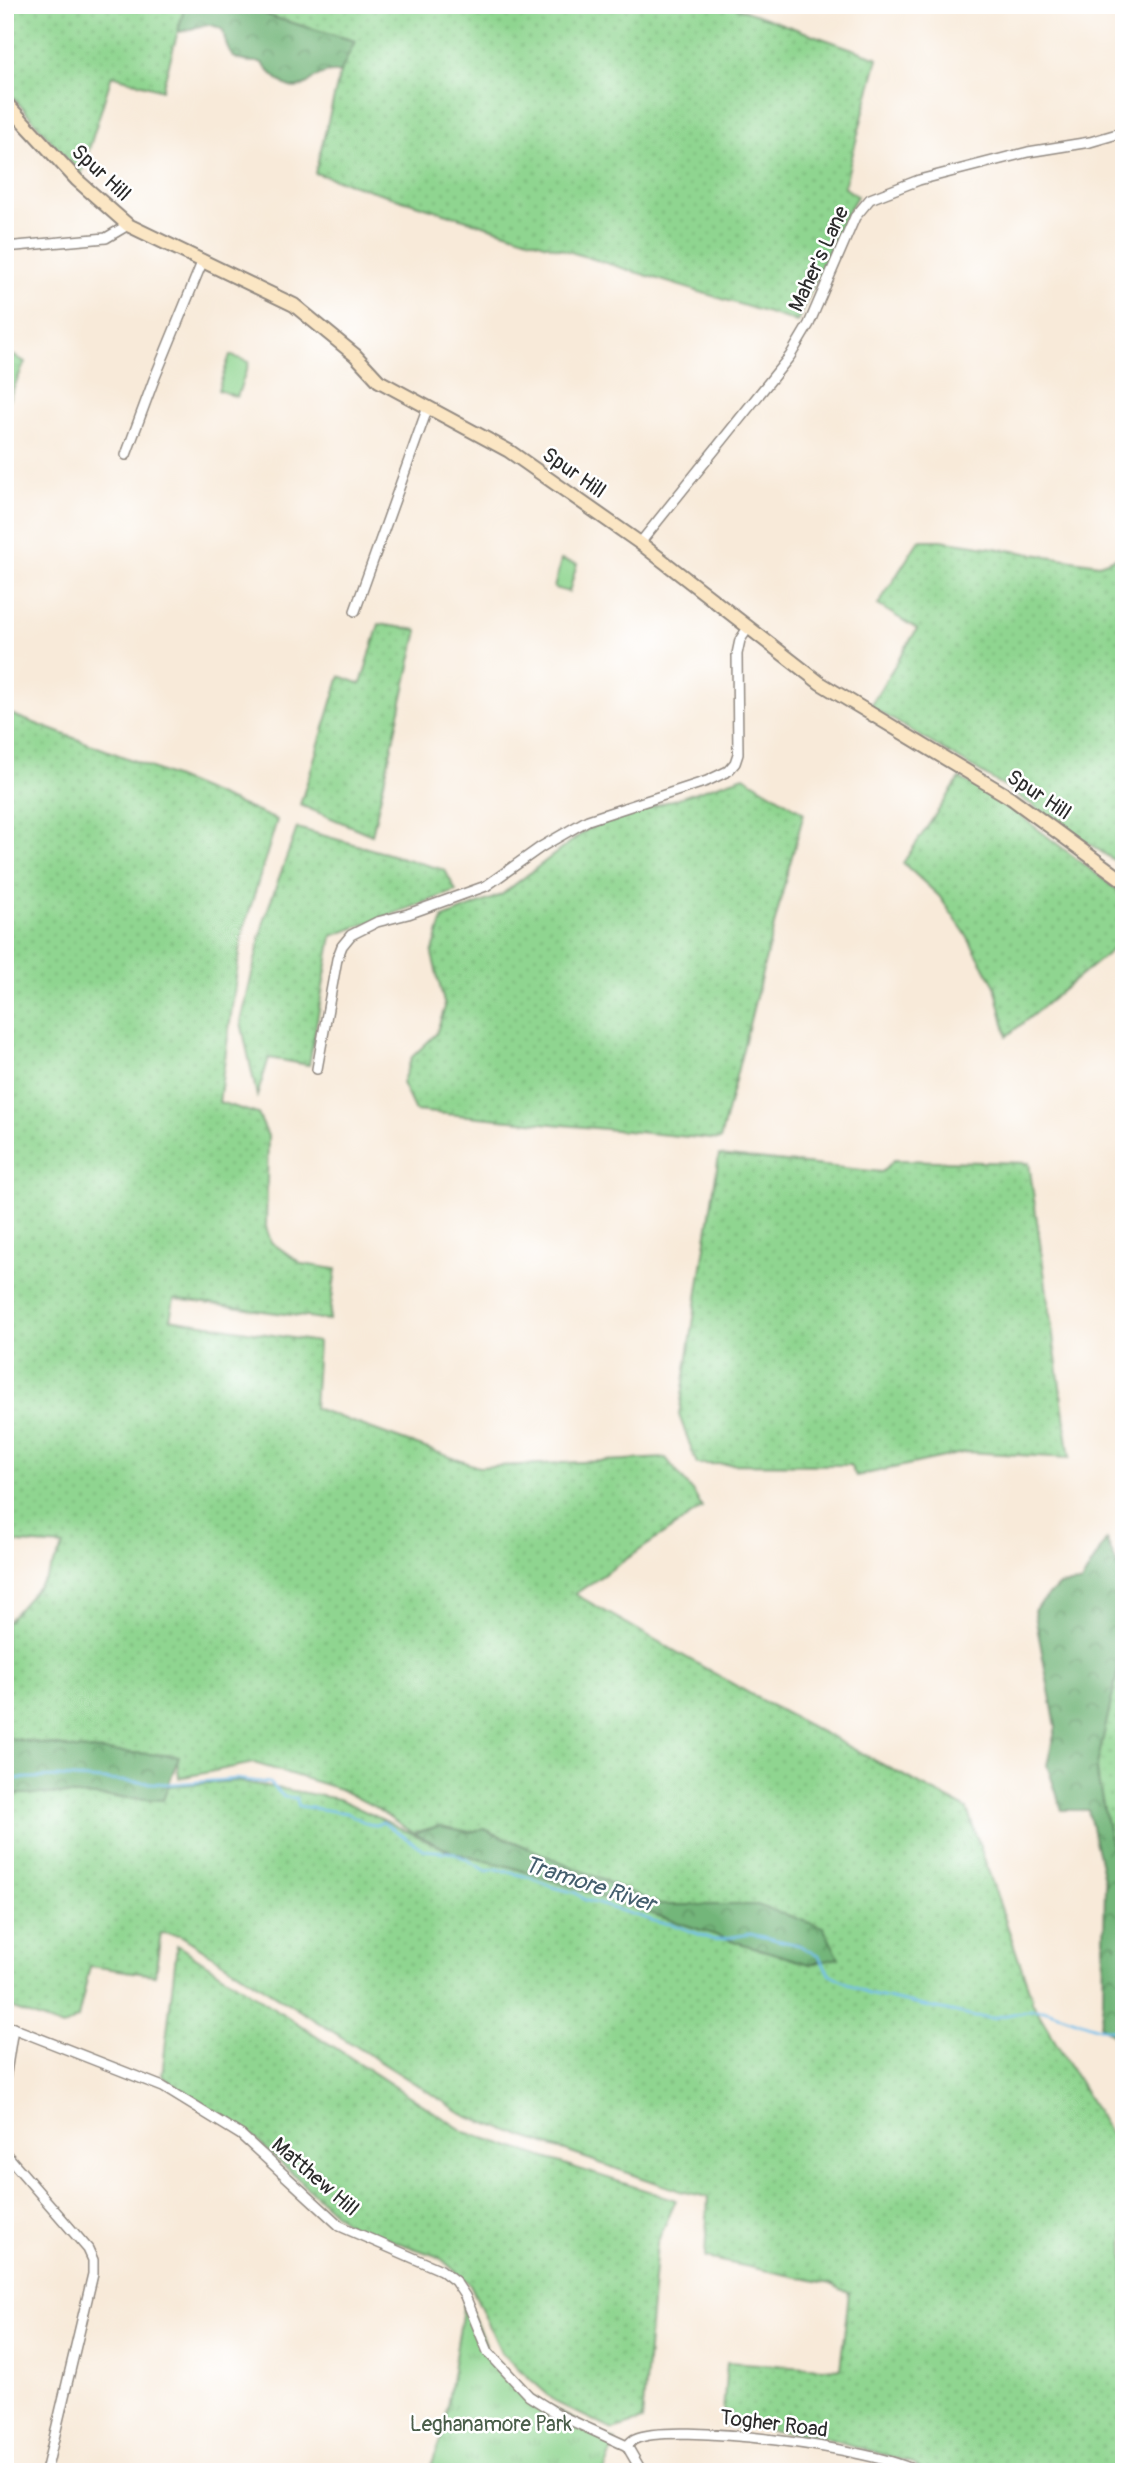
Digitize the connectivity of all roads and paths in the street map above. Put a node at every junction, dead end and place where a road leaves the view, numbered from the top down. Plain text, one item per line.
1 (5, 102) edge
2 (1124, 132) edge
3 (128, 225) junction
4 (5, 247) edge
5 (203, 260) junction
6 (428, 407) junction
7 (126, 455) dead end
8 (640, 543) junction
9 (355, 611) dead end
10 (748, 628) junction
11 (1124, 881) edge
12 (317, 1069) dead end
13 (9, 2027) edge
14 (5, 2079) edge
15 (5, 2153) edge
16 (627, 2446) junction
17 (46, 2472) edge
18 (642, 2472) edge
19 (916, 2472) edge

1 - 3 street, Spur Hill
2 - 8 street, Maher's Lane
3 - 4 street
3 - 5 street, Spur Hill
5 - 6 street, Spur Hill
5 - 7 street
6 - 8 street, Spur Hill
6 - 9 street
8 - 10 street, Spur Hill
10 - 11 street, Spur Hill
10 - 12 street
13 - 14 street
13 - 16 street, Matthew Hill
15 - 17 street
16 - 18 street
16 - 19 street, Togher Road

